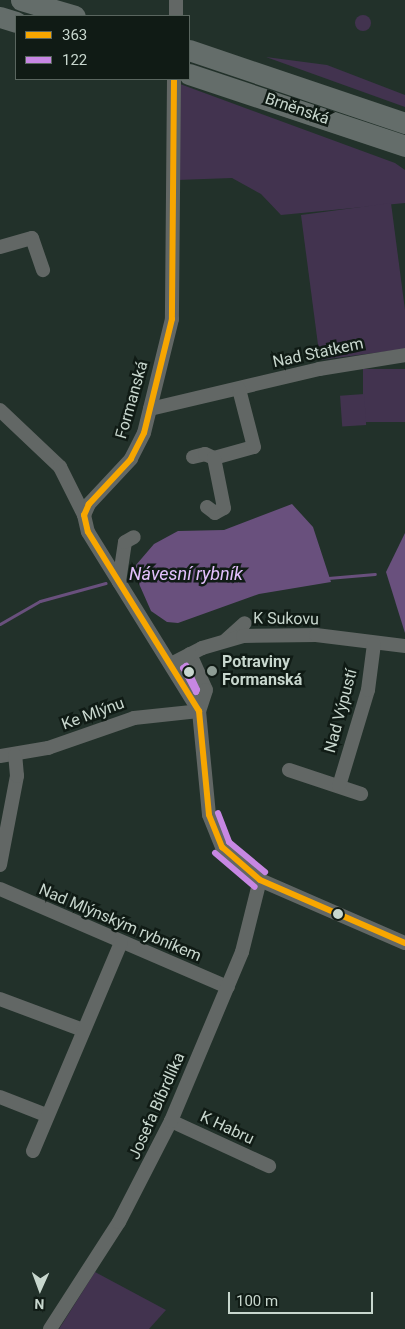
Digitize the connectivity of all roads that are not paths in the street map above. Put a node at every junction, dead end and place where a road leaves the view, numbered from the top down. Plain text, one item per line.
1 (21, 0) edge
2 (176, 0) edge
3 (72, 15) edge
4 (176, 15) edge
5 (0, 17) edge
6 (15, 22) edge
7 (190, 50) edge
8 (190, 74) edge
9 (174, 80) edge
10 (405, 122) edge
11 (405, 146) edge
12 (0, 247) edge
13 (43, 270) dead end
14 (405, 355) edge
15 (239, 389) junction
16 (150, 409) junction
17 (0, 410) edge
18 (193, 457) dead end
19 (214, 458) junction
20 (207, 507) dead end
21 (84, 516) junction
22 (134, 537) dead end
23 (119, 582) junction
24 (245, 623) dead end
25 (226, 640) junction
26 (374, 644) junction
27 (405, 646) edge
28 (190, 654) junction
29 (171, 664) junction
30 (199, 711) junction
31 (15, 755) junction
32 (0, 756) edge
33 (289, 770) dead end
34 (339, 786) junction
35 (361, 794) dead end
36 (0, 865) edge
37 (260, 880) junction
38 (0, 889) edge
39 (121, 943) junction
40 (405, 943) edge
41 (228, 987) junction
42 (0, 999) edge
43 (83, 1030) junction
44 (0, 1097) edge
45 (46, 1115) junction
46 (171, 1121) junction
47 (33, 1151) dead end
48 (269, 1166) dead end
49 (50, 1329) edge

1 - 3 highway
2 - 4 street
5 - 6 highway
7 - 10 highway, Brněnská
8 - 11 highway, Brněnská
9 - 16 street, Formanská
12 - 13 street
14 - 15 street, Nad Statkem
15 - 16 street, Nad Statkem
15 - 19 street
16 - 21 street, Formanská
17 - 21 street
18 - 19 street
19 - 20 street
21 - 23 street
22 - 23 street
23 - 29 street
24 - 25 street
25 - 26 street, K Sukovu
25 - 28 street, K Sukovu
26 - 27 street, K Sukovu
26 - 34 street, Nad Výpustí
28 - 29 street, K Sukovu
28 - 30 street
29 - 30 street
30 - 31 street, Ke Mlýnu
30 - 37 street
31 - 32 street, Ke Mlýnu
31 - 36 street
33 - 34 street
34 - 35 street
37 - 40 street
37 - 41 street, Josefa Bíbrdlíka
38 - 39 street, Nad Mlýnským rybníkem
39 - 41 street, Nad Mlýnským rybníkem
39 - 43 street
41 - 46 street, Josefa Bíbrdlíka
42 - 43 street
43 - 45 street
44 - 45 street
45 - 47 street
46 - 48 street, K Habru
46 - 49 street, Josefa Bíbrdlíka

